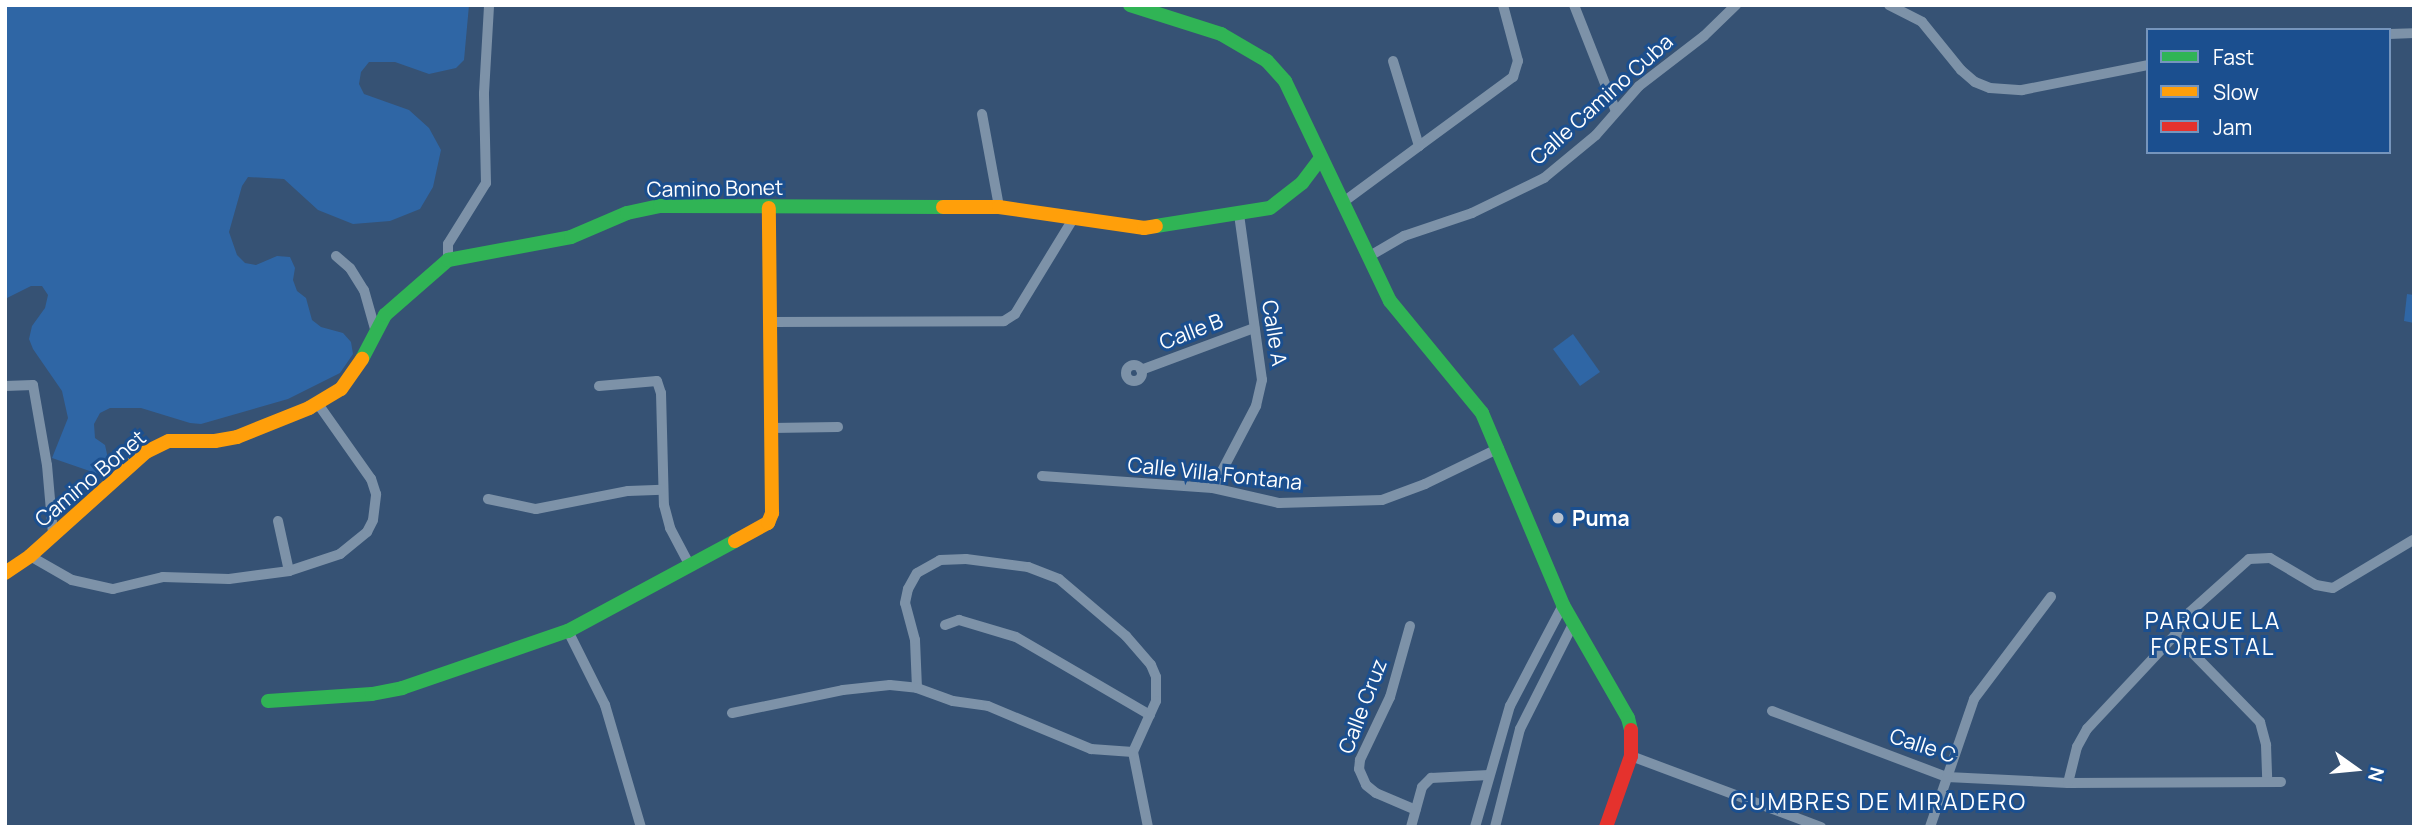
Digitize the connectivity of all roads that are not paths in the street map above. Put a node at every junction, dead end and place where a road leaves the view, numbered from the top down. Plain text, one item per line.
1 (489, 5) edge
2 (1129, 5) edge
3 (1503, 5) edge
4 (1574, 5) edge
5 (1736, 5) edge
6 (1889, 5) edge
7 (2414, 33) edge
8 (2391, 34) edge
9 (1394, 61) dead end
10 (2146, 65) edge
11 (1615, 109) junction
12 (982, 114) dead end
13 (1419, 146) junction
14 (1321, 158) junction
15 (1342, 202) junction
16 (999, 207) junction
17 (769, 208) junction
18 (1239, 215) junction
19 (1073, 219) junction
20 (336, 257) dead end
21 (1368, 257) junction
22 (448, 260) junction
23 (772, 322) junction
24 (1254, 328) junction
25 (375, 329) junction
26 (1142, 370) dead end
27 (5, 386) edge
28 (599, 386) dead end
29 (318, 404) junction
30 (838, 427) dead end
31 (772, 428) junction
32 (1499, 448) junction
33 (1042, 476) dead end
34 (1213, 488) junction
35 (662, 490) junction
36 (488, 499) dead end
37 (278, 521) dead end
38 (53, 534) junction
39 (2413, 540) edge
40 (30, 556) junction
41 (690, 566) junction
42 (289, 571) junction
43 (5, 573) edge
44 (2051, 597) dead end
45 (1563, 605) junction
46 (1573, 624) junction
47 (945, 625) dead end
48 (1410, 626) dead end
49 (568, 631) junction
50 (2175, 635) junction
51 (917, 688) junction
52 (268, 701) dead end
53 (1773, 711) dead end
54 (732, 713) dead end
55 (1150, 715) junction
56 (1133, 752) junction
57 (1631, 756) junction
58 (1489, 775) junction
59 (1947, 777) junction
60 (2267, 782) junction
61 (2281, 782) dead end
62 (2068, 783) junction
63 (1416, 810) junction
64 (641, 827) edge
65 (1147, 827) edge
66 (1411, 827) edge
67 (1475, 827) edge
68 (1495, 827) edge
69 (1606, 827) edge
70 (1821, 827) edge
71 (1930, 827) edge

1 - 22 street
2 - 14 street
3 - 13 street
4 - 11 street
5 - 11 street, Calle Camino Cuba
6 - 10 street
7 - 8 street
9 - 13 street
11 - 21 street, Calle Camino Cuba
12 - 16 street
13 - 15 street
14 - 15 street
14 - 18 street, Camino Bonet
15 - 21 street
16 - 17 street, Camino Bonet
16 - 19 street, Camino Bonet
17 - 22 street, Camino Bonet
17 - 23 street
18 - 19 street, Camino Bonet
18 - 24 street, Calle A
19 - 23 street
20 - 25 street
21 - 32 street
22 - 25 street, Camino Bonet
23 - 31 street
24 - 26 street, Calle B
24 - 34 street, Calle A
25 - 29 street, Camino Bonet
27 - 38 street
28 - 35 street
29 - 38 street, Camino Bonet
29 - 42 street
30 - 31 street
31 - 41 street
32 - 34 street, Calle Villa Fontana
32 - 45 street
33 - 34 street, Calle Villa Fontana
35 - 36 street
35 - 41 street
37 - 42 street
38 - 40 street, Camino Bonet
39 - 50 street
40 - 42 street
40 - 43 street, Camino Bonet
41 - 49 street
44 - 59 street
45 - 46 street
45 - 58 street
46 - 57 street
46 - 68 street
47 - 55 street
48 - 63 street, Calle Cruz
49 - 52 street
49 - 64 street
50 - 60 street
50 - 62 street
51 - 54 street
51 - 55 street
51 - 56 street
53 - 59 street, Calle C
55 - 56 street
56 - 65 street
57 - 69 street
57 - 70 street
58 - 63 street
58 - 67 street
59 - 62 street, Calle C
59 - 71 street
60 - 61 street, Calle C
60 - 62 street, Calle C
63 - 66 street

